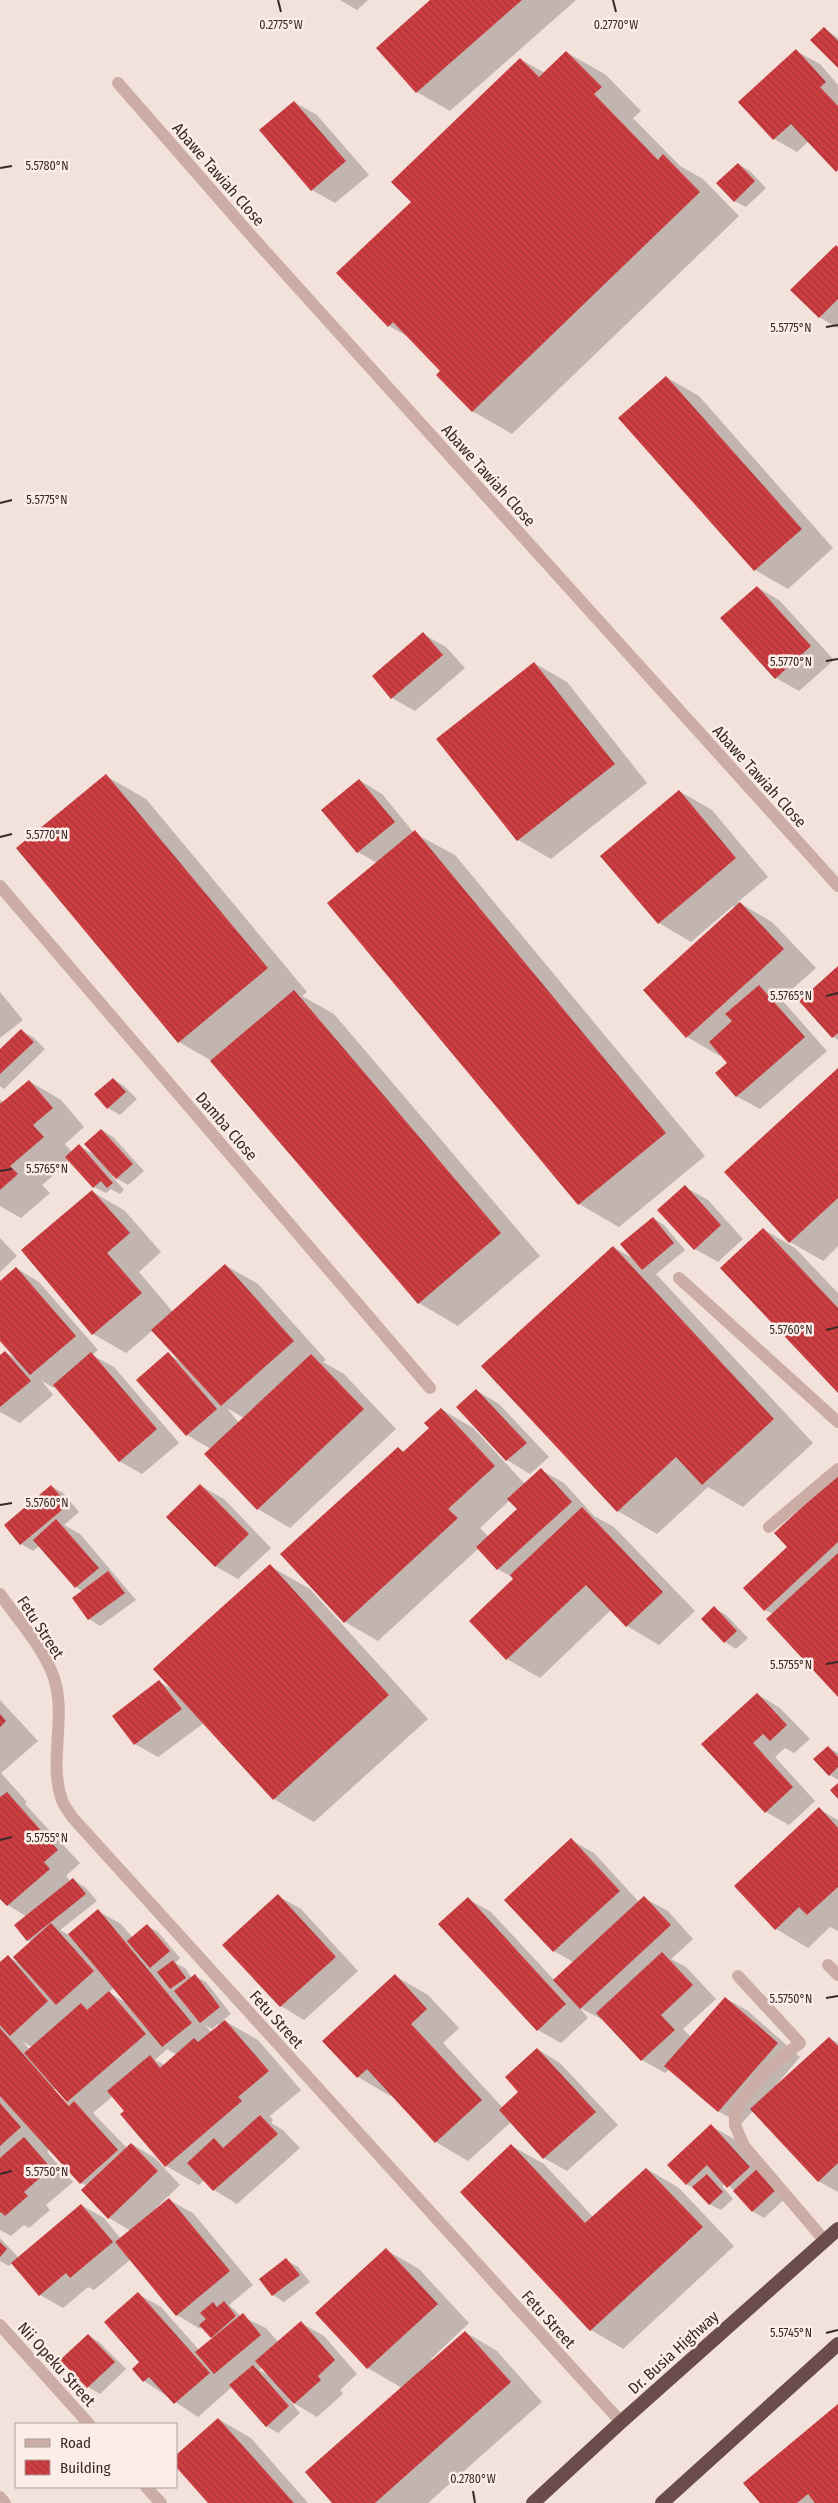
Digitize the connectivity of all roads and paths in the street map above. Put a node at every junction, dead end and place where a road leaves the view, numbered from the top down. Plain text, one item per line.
1 (118, 83) dead end
2 (0, 886) edge
3 (838, 886) edge
4 (679, 1278) dead end
5 (430, 1388) dead end
6 (838, 1422) edge
7 (838, 1470) edge
8 (769, 1527) dead end
9 (0, 1594) edge
10 (828, 1964) dead end
11 (838, 1975) edge
12 (738, 1976) dead end
13 (838, 2229) edge
14 (825, 2241) junction
15 (0, 2325) edge
16 (838, 2344) edge
17 (621, 2422) junction
18 (88, 2423) edge
19 (147, 2488) edge
20 (0, 2497) edge
21 (5, 2503) edge
22 (161, 2503) edge
23 (533, 2503) edge
24 (662, 2503) edge

1 - 3 street, Abawe Tawiah Close
2 - 5 street, Damba Close
4 - 6 street
7 - 8 street
9 - 17 street, Fetu Street
10 - 11 street
12 - 14 street
13 - 14 highway, Dr. Busia Highway
14 - 17 highway, Dr. Busia Highway
15 - 18 street, Nii Opeku Street
16 - 24 highway
17 - 23 highway, Dr. Busia Highway
19 - 22 street
20 - 21 street

